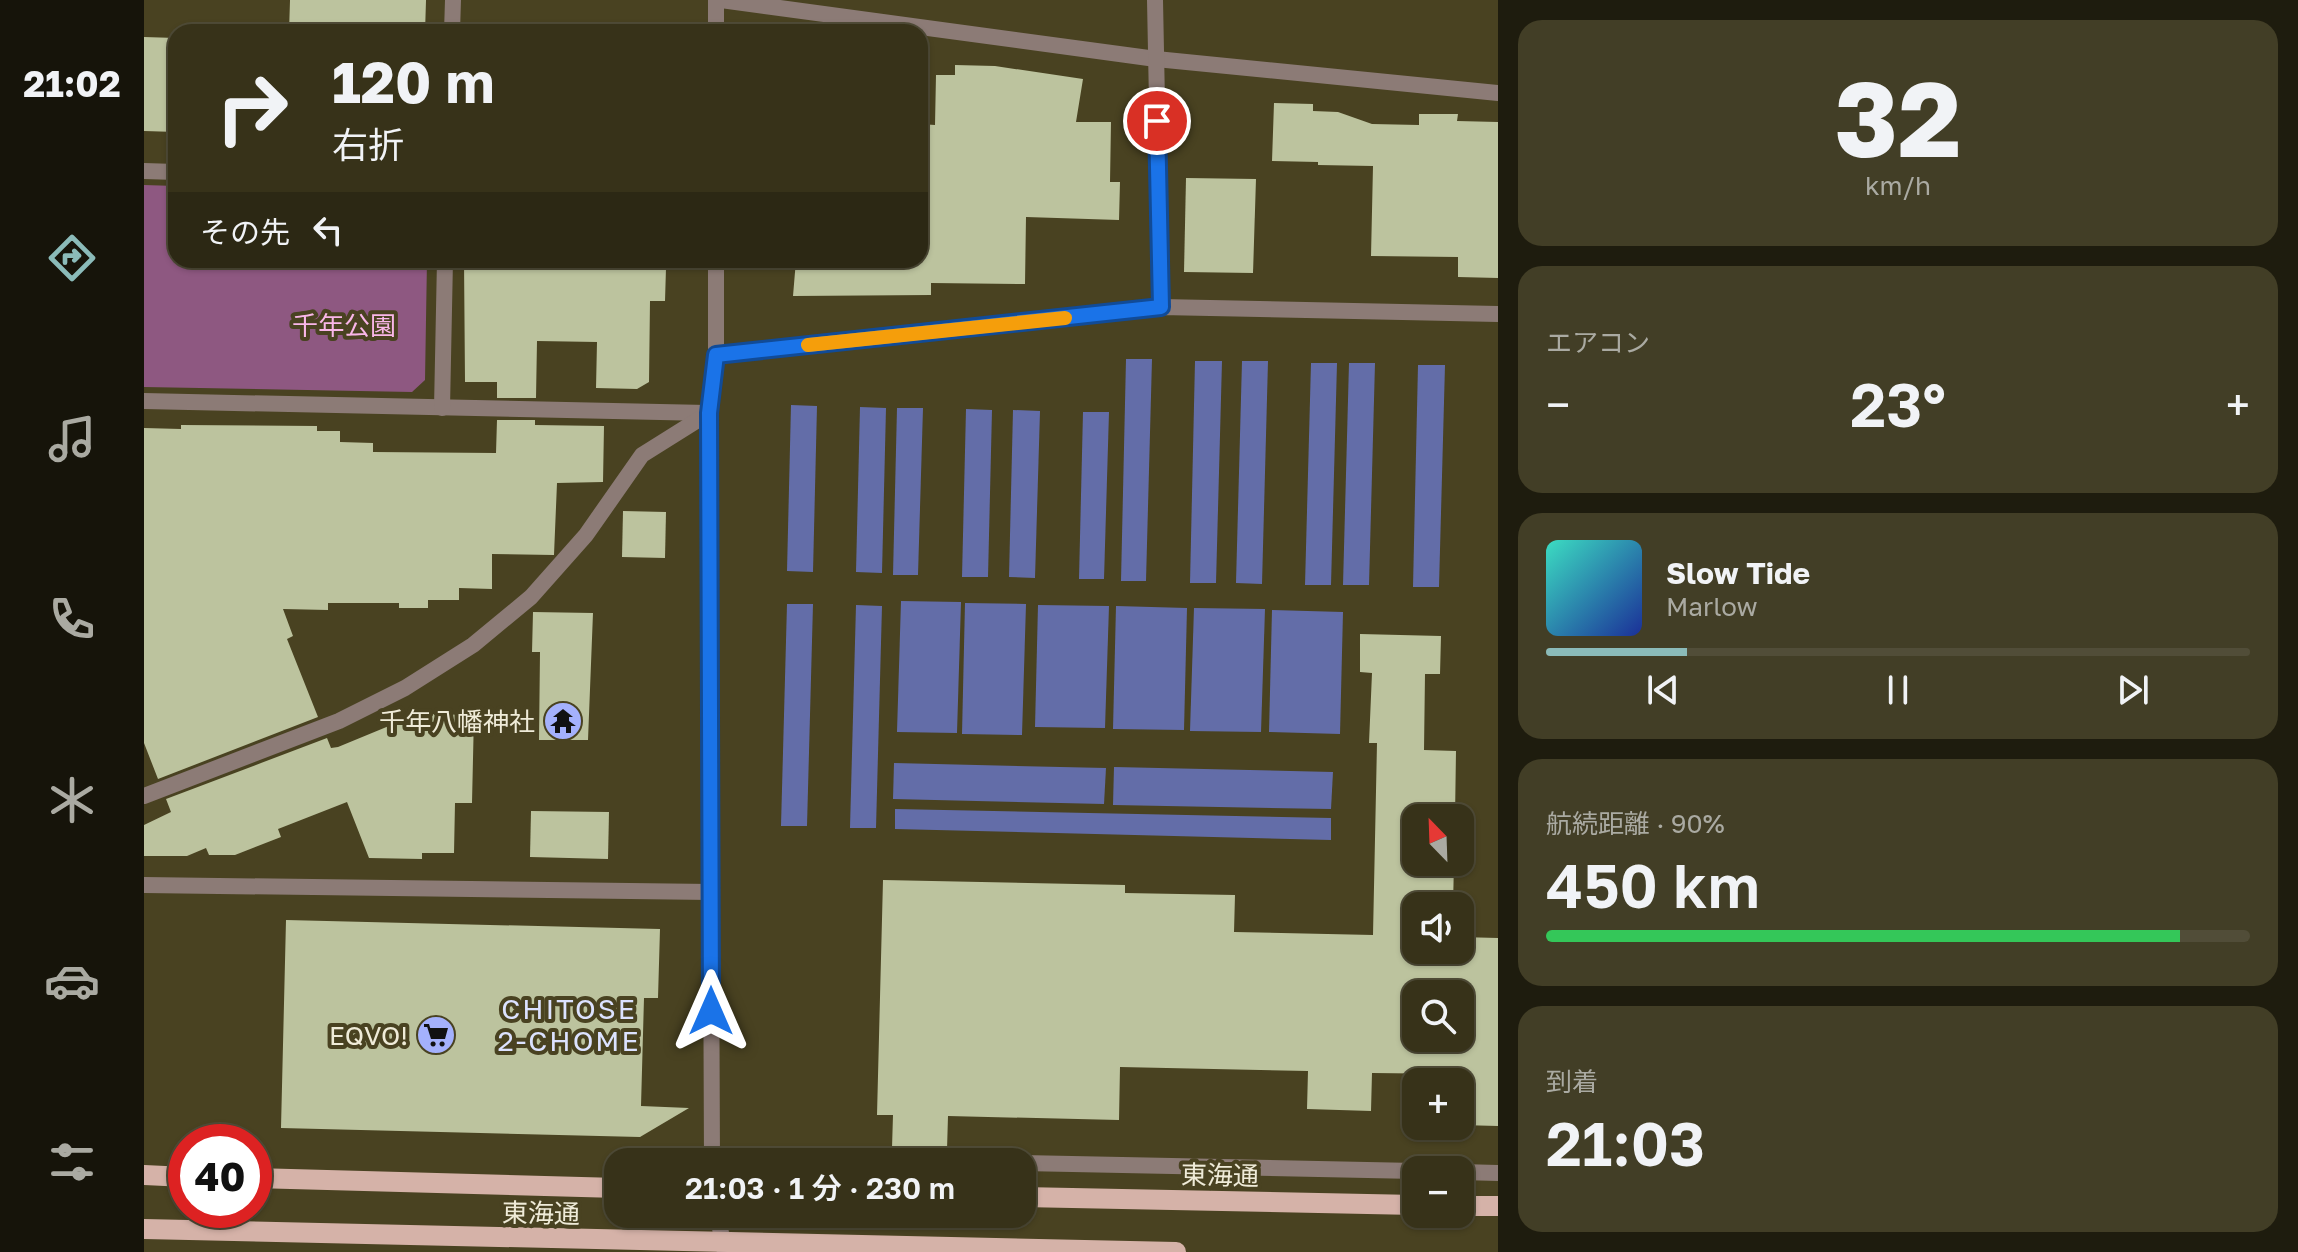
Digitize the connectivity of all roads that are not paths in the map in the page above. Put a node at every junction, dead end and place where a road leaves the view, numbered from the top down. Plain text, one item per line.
1 (453, 0) edge
2 (719, 0) edge
3 (1155, 0) edge
4 (452, 24) edge
5 (717, 24) edge
6 (897, 24) edge
7 (928, 28) edge
8 (1156, 59) junction
9 (1498, 93) edge
10 (144, 171) edge
11 (168, 172) edge
12 (445, 268) edge
13 (716, 268) edge
14 (1161, 307) junction
15 (1498, 314) edge
16 (716, 355) junction
17 (144, 401) edge
18 (442, 408) junction
19 (709, 413) junction
20 (144, 796) edge
21 (144, 885) edge
22 (711, 892) junction
23 (712, 1148) edge
24 (1036, 1163) edge
25 (1402, 1171) edge
26 (1474, 1172) edge
27 (1498, 1173) edge
28 (144, 1175) edge
29 (168, 1176) edge
30 (272, 1178) edge
31 (604, 1188) edge
32 (1036, 1197) edge
33 (1402, 1205) edge
34 (1474, 1206) edge
35 (1498, 1206) edge
36 (144, 1229) edge
37 (724, 1247) edge
38 (1176, 1252) edge

1 - 4 street
2 - 5 street
2 - 6 street
3 - 8 street
7 - 8 street
8 - 9 street
8 - 14 street
10 - 11 street
12 - 18 street
13 - 16 street
14 - 15 street
14 - 16 street
16 - 19 street
17 - 18 street
18 - 19 street
19 - 20 street
19 - 22 street
21 - 22 street
22 - 23 street
24 - 25 street
26 - 27 street
28 - 29 main road
30 - 31 main road, 東海通
32 - 33 main road, 東海通
34 - 35 main road
36 - 37 main road, 東海通
37 - 38 main road, 東海通

